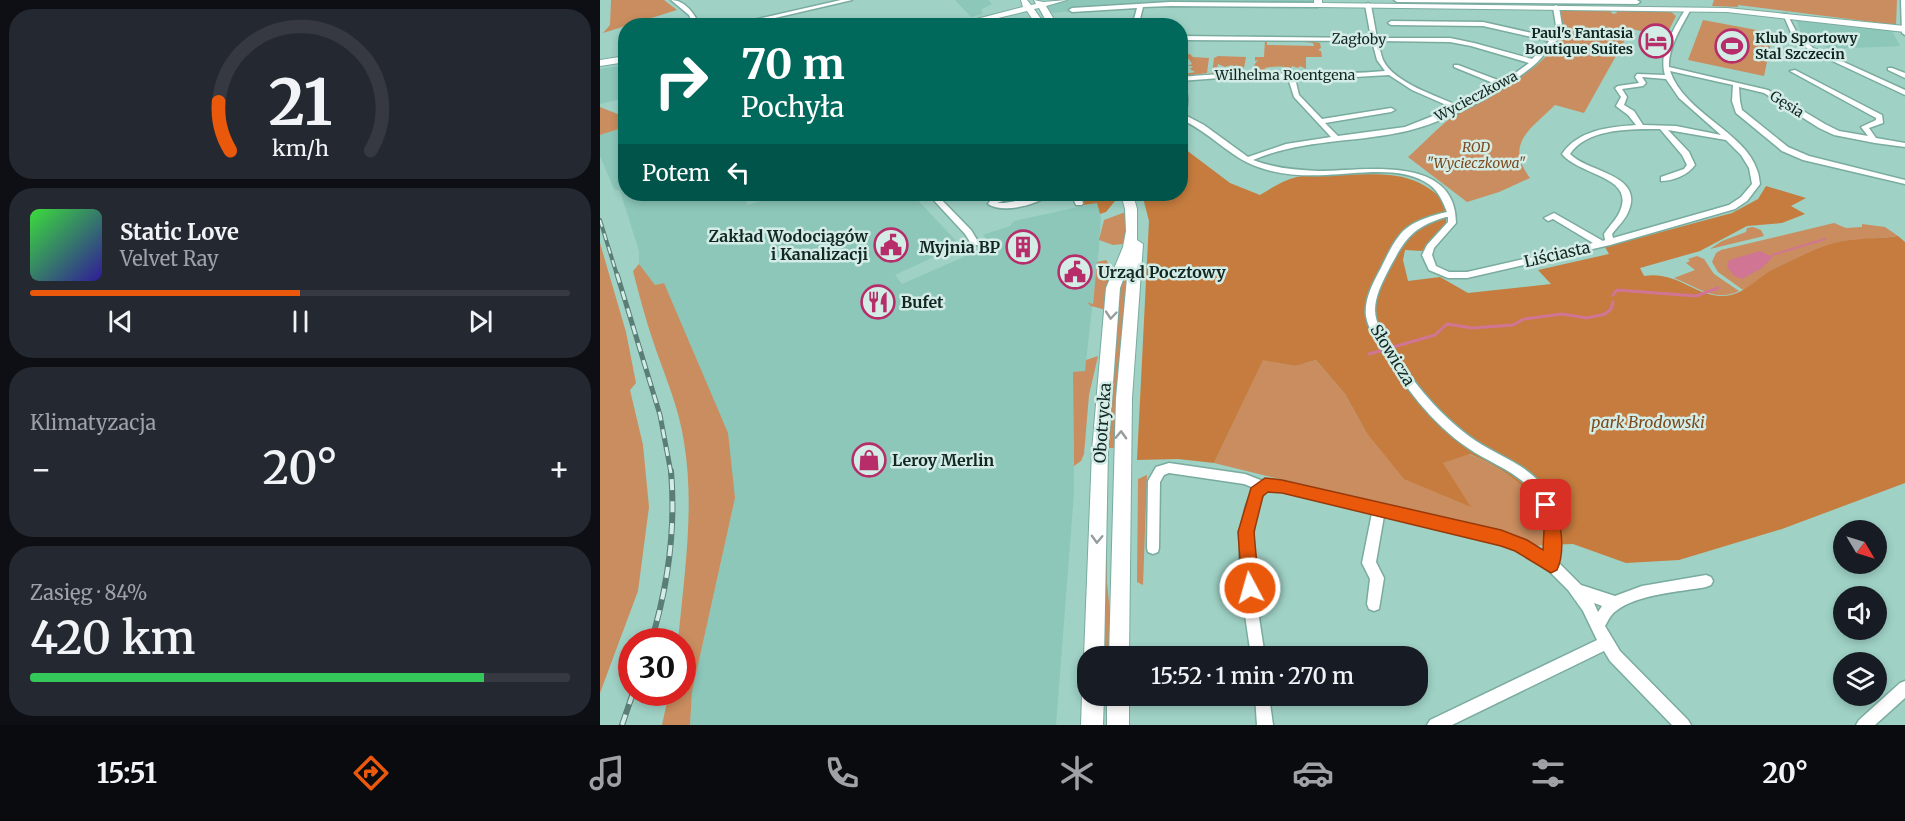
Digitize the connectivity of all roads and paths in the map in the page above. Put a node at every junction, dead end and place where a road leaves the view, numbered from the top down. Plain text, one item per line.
1 (674, 0) edge
2 (849, 0) edge
3 (1063, 0) edge
4 (1397, 0) edge
5 (1464, 0) edge
6 (1904, 0) edge
7 (1041, 2) edge
8 (1318, 2) edge
9 (1387, 3) edge
10 (1542, 3) edge
11 (1638, 3) edge
12 (1026, 4) edge
13 (1368, 5) junction
14 (1140, 6) junction
15 (1556, 7) junction
16 (1688, 9) junction
17 (1072, 10) dead end
18 (1785, 15) junction
19 (694, 18) edge
20 (767, 18) edge
21 (982, 18) edge
22 (1036, 18) edge
23 (1050, 18) edge
24 (1137, 18) edge
25 (1391, 23) dead end
26 (1904, 30) edge
27 (1188, 38) edge
28 (1375, 39) junction
29 (1554, 40) junction
30 (618, 60) edge
31 (1534, 62) junction
32 (600, 63) edge
33 (1456, 66) dead end
34 (1666, 68) junction
35 (1890, 69) dead end
36 (1792, 71) dead end
37 (1390, 73) junction
38 (1291, 75) junction
39 (1905, 76) edge
40 (1669, 77) junction
41 (1188, 78) edge
42 (1736, 83) junction
43 (1502, 84) junction
44 (1905, 93) edge
45 (1458, 108) junction
46 (1390, 110) dead end
47 (1188, 120) edge
48 (1321, 121) junction
49 (1641, 127) junction
50 (1662, 127) junction
51 (1336, 138) junction
52 (1727, 138) junction
53 (1875, 141) junction
54 (1905, 145) edge
55 (1247, 160) junction
56 (1664, 179) dead end
57 (1905, 182) edge
58 (939, 201) edge
59 (994, 201) edge
60 (1027, 201) edge
61 (1129, 201) edge
62 (1133, 201) edge
63 (1452, 214) junction
64 (1548, 218) dead end
65 (975, 243) dead end
66 (1605, 243) junction
67 (1262, 486) junction
68 (1379, 510) junction
69 (1153, 548) dead end
70 (1551, 565) junction
71 (1706, 581) dead end
72 (1576, 589) junction
73 (1617, 603) junction
74 (1374, 604) dead end
75 (1598, 625) junction
76 (1606, 643) junction
77 (1094, 646) edge
78 (1119, 646) edge
79 (1257, 646) edge
80 (1905, 688) edge
81 (1093, 706) edge
82 (1118, 706) edge
83 (1263, 706) edge
84 (1092, 725) edge
85 (1118, 725) edge
86 (1265, 725) edge
87 (1435, 725) edge
88 (1683, 725) edge
89 (1864, 725) edge

1 - 19 street
2 - 20 street
3 - 7 street
4 - 5 street
5 - 10 street
6 - 26 street
7 - 12 street
7 - 23 street
8 - 13 street
8 - 14 street
9 - 10 street
9 - 13 street
10 - 11 street
10 - 15 street
11 - 15 street
11 - 16 street
12 - 21 street
12 - 22 street
13 - 28 street
14 - 17 street
14 - 24 street
15 - 29 street
16 - 18 street
16 - 34 street
18 - 26 street
18 - 44 street
25 - 29 street
27 - 28 street, Zagłoby
28 - 31 street, Zagłoby
28 - 37 street
29 - 31 street, Wycieczkowa
30 - 32 street
31 - 43 street, Wycieczkowa
33 - 43 street
34 - 40 street
34 - 42 street, Gęsia
35 - 39 street
36 - 53 street
37 - 38 street, Wilhelma Roentgena
37 - 45 street
38 - 41 street, Wilhelma Roentgena
38 - 48 street
40 - 49 street
40 - 52 street
42 - 53 street, Gęsia
42 - 57 street
43 - 45 street, Wycieczkowa
45 - 51 street, Wycieczkowa
46 - 48 street
47 - 55 street
48 - 51 street
49 - 50 street, Liściasta
49 - 66 street, Liściasta
50 - 52 street, Liściasta
50 - 56 street
51 - 55 street, Wycieczkowa
52 - 66 street
53 - 54 street, Gęsia
55 - 63 street
58 - 65 street
59 - 60 street
61 -> 77 street, Obotrycka
78 -> 62 street, Obotrycka
63 - 66 street, Liściasta
63 - 70 street, Słowicza
64 - 66 street
67 - 68 street
67 - 69 street
67 - 79 street
68 - 70 street
68 - 74 street
70 - 72 street
71 - 73 street
72 - 73 street
72 - 75 street
73 - 75 street
75 - 76 street
76 - 87 street
76 - 88 street
80 - 89 street
81 - 84 street
82 - 85 street
83 - 86 street

